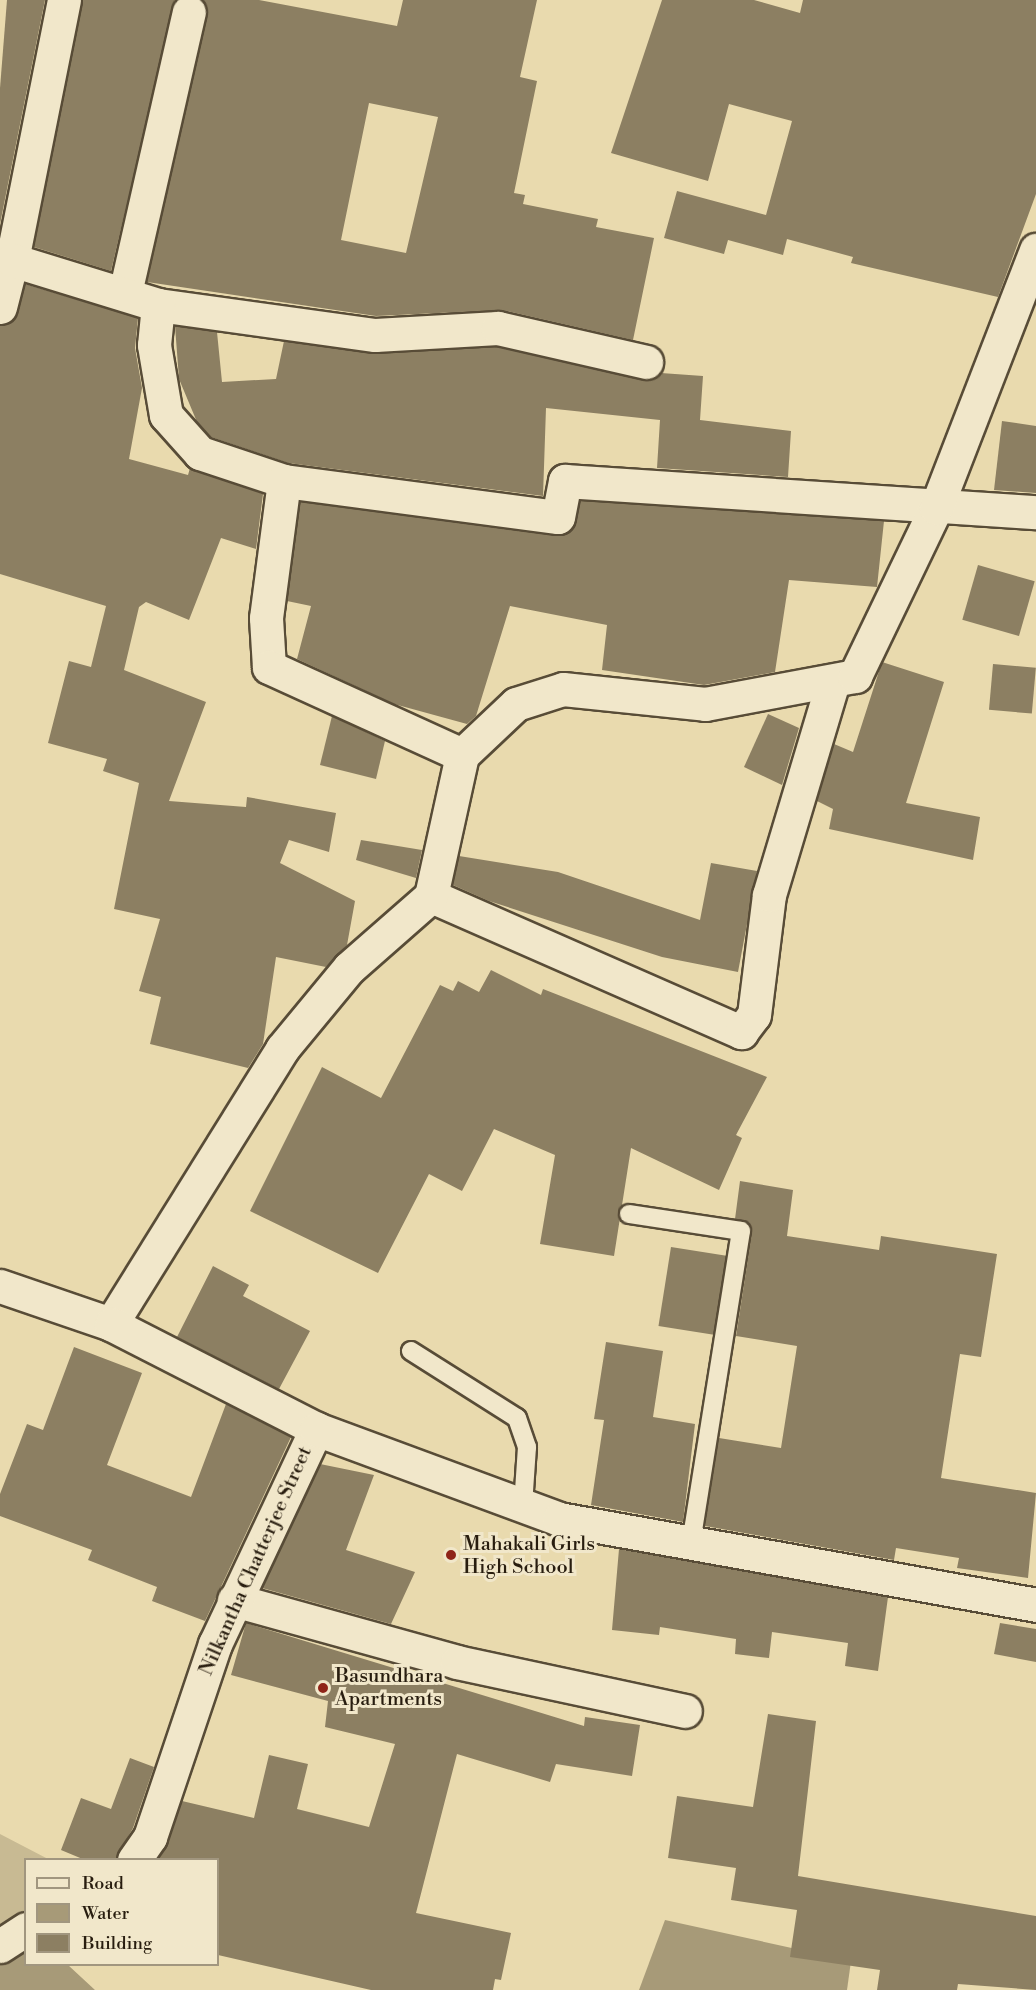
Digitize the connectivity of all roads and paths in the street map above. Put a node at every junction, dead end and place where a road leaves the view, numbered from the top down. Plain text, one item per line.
1 (64, 0) edge
2 (189, 12) dead end
3 (1035, 254) edge
4 (12, 260) junction
5 (125, 293) junction
6 (158, 305) junction
7 (0, 307) edge
8 (646, 362) dead end
9 (284, 481) junction
10 (936, 508) junction
11 (1036, 512) edge
12 (833, 681) junction
13 (462, 755) junction
14 (430, 896) junction
15 (629, 1214) dead end
16 (0, 1286) edge
17 (111, 1324) junction
18 (411, 1351) dead end
19 (316, 1429) junction
20 (523, 1505) junction
21 (691, 1544) junction
22 (234, 1600) junction
23 (1036, 1605) edge
24 (685, 1711) dead end
25 (135, 1858) edge
26 (24, 1930) edge
27 (0, 1946) edge

1 - 4 street
2 - 5 street
3 - 10 street
4 - 5 street
4 - 7 street
5 - 6 street
6 - 8 street
6 - 9 street
9 - 10 street
9 - 13 street
10 - 11 street
10 - 12 street
12 - 13 street
12 - 14 street
13 - 14 street
14 - 17 street
15 - 21 lane
16 - 17 street
17 - 19 street
18 - 20 lane
19 - 20 street
19 - 22 street, Nilkantha Chatterjee Street
20 - 21 street
21 - 23 street
22 - 24 street
22 - 25 street, Nilkantha Chatterjee Street
26 - 27 street

